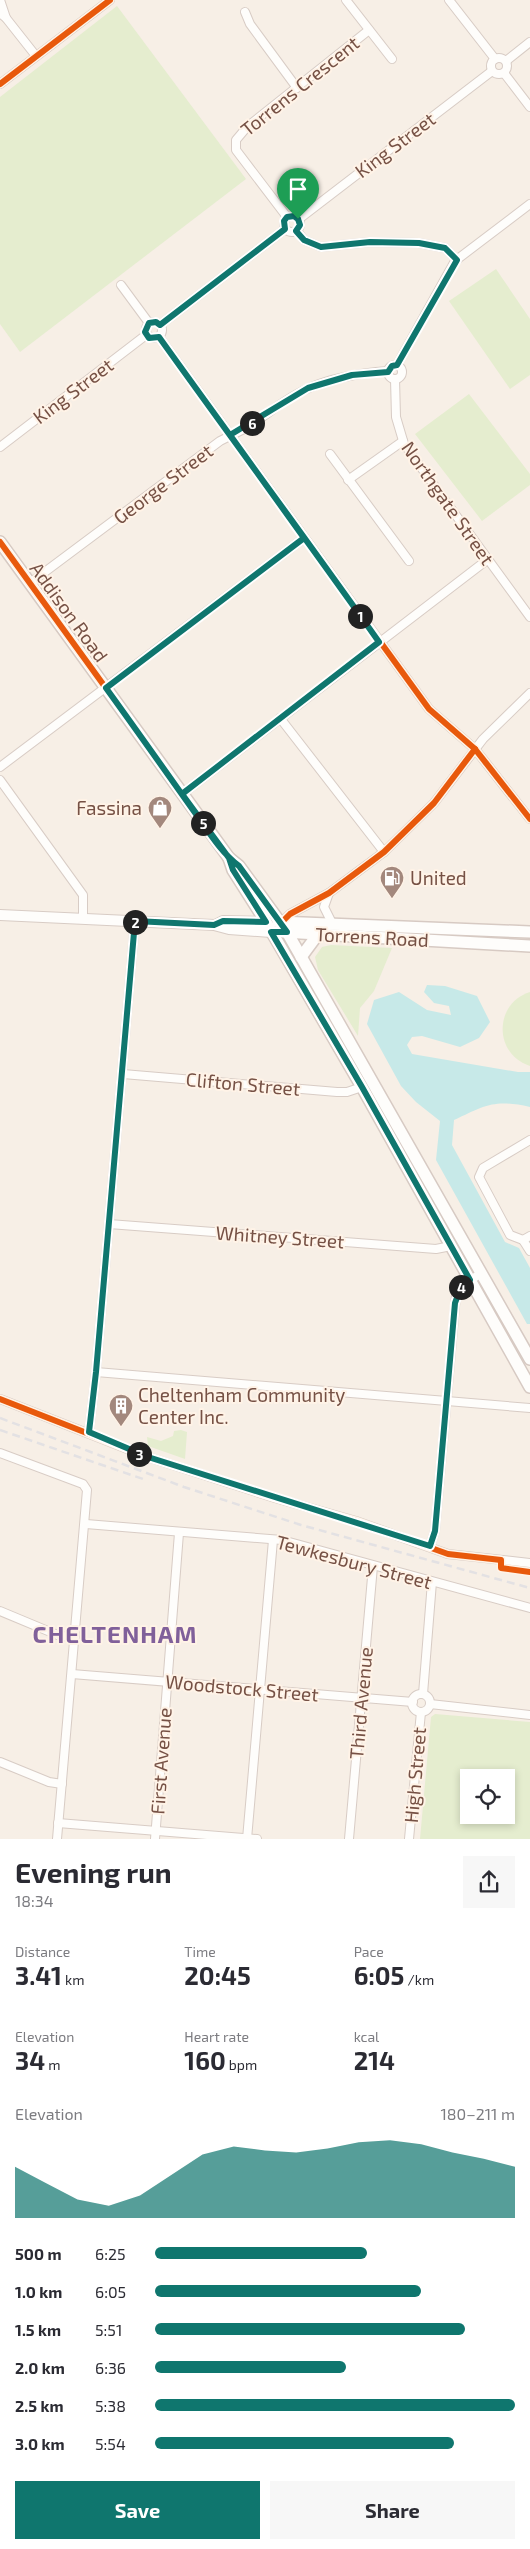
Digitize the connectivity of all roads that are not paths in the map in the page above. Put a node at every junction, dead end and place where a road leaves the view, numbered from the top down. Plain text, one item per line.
1 (0, 0) edge
2 (110, 0) edge
3 (346, 0) edge
4 (449, 0) edge
5 (245, 12) dead end
6 (3, 15) edge
7 (369, 30) junction
8 (530, 42) edge
9 (36, 56) junction
10 (495, 59) junction
11 (392, 60) dead end
12 (506, 61) junction
13 (492, 71) junction
14 (504, 73) junction
15 (0, 84) edge
16 (297, 88) junction
17 (530, 107) edge
18 (530, 204) edge
19 (287, 217) junction
20 (298, 219) junction
21 (285, 229) junction
22 (296, 231) junction
23 (457, 260) junction
24 (121, 285) dead end
25 (149, 323) junction
26 (160, 325) junction
27 (146, 335) junction
28 (159, 337) junction
29 (397, 365) junction
30 (388, 372) junction
31 (395, 379) junction
32 (230, 435) junction
33 (403, 442) junction
34 (0, 447) edge
35 (330, 454) dead end
36 (348, 480) junction
37 (304, 538) junction
38 (0, 542) edge
39 (487, 560) junction
40 (408, 561) dead end
41 (30, 583) junction
42 (530, 617) edge
43 (379, 642) junction
44 (106, 688) junction
45 (530, 693) edge
46 (280, 718) junction
47 (476, 749) junction
48 (0, 768) edge
49 (0, 780) edge
50 (182, 794) junction
51 (530, 819) edge
52 (384, 852) junction
53 (229, 858) junction
54 (329, 893) junction
55 (0, 915) edge
56 (83, 919) junction
57 (135, 921) junction
58 (334, 926) junction
59 (269, 927) junction
60 (284, 928) junction
61 (488, 930) junction
62 (530, 932) edge
63 (318, 934) junction
64 (492, 944) junction
65 (530, 946) edge
66 (301, 957) junction
67 (123, 1074) junction
68 (362, 1087) junction
69 (530, 1140) edge
70 (109, 1224) junction
71 (526, 1238) edge
72 (451, 1246) junction
73 (530, 1251) edge
74 (482, 1273) junction
75 (470, 1280) junction
76 (530, 1359) edge
77 (96, 1372) junction
78 (530, 1387) edge
79 (0, 1399) edge
80 (446, 1401) junction
81 (530, 1408) edge
82 (89, 1432) junction
83 (0, 1453) edge
84 (86, 1524) junction
85 (179, 1532) junction
86 (273, 1540) junction
87 (430, 1546) junction
88 (530, 1563) edge
89 (373, 1566) junction
90 (432, 1582) junction
91 (530, 1608) edge
92 (0, 1611) edge
93 (75, 1637) junction
94 (72, 1674) junction
95 (166, 1682) junction
96 (260, 1689) junction
97 (422, 1694) junction
98 (362, 1698) junction
99 (413, 1702) junction
100 (430, 1704) junction
101 (421, 1712) junction
102 (530, 1715) edge
103 (0, 1762) edge
104 (62, 1784) junction
105 (58, 1823) junction
106 (155, 1835) edge
107 (57, 1839) edge
108 (247, 1839) edge
109 (256, 1839) edge
110 (349, 1839) edge
111 (409, 1839) edge

1 - 6 street
2 - 9 street
3 - 7 street
4 - 10 street
5 - 16 street
6 - 9 street
7 - 11 street
7 - 16 street, Torrens Crescent
8 - 12 street
9 - 15 street
10 - 12 street
10 - 13 street
12 - 14 street
13 - 14 street
13 - 20 street, King Street
14 - 17 street
16 - 19 street, Torrens Crescent
18 - 23 street
19 - 20 street
19 - 21 street
20 - 22 street
21 - 22 street
21 - 26 street
22 - 23 street
23 - 29 street
24 - 25 street
25 - 26 street
25 - 27 street
26 - 28 street
27 - 28 street
27 - 34 street, King Street
28 - 32 street
29 - 30 street
29 - 31 street
30 - 31 street
30 - 32 street, George Street
31 - 33 street, Northgate Street
32 - 37 street
32 - 41 street, George Street
33 - 36 street
33 - 39 street, Northgate Street
35 - 36 street
36 - 40 street
37 - 43 street
37 - 44 street
38 - 41 main road, Addison Road
39 - 42 street, Northgate Street
39 - 43 street
41 - 44 main road, Addison Road
43 - 46 street
43 - 47 street
44 - 48 street
44 - 50 main road, Addison Road
45 - 47 street
46 - 50 street
46 - 52 street
47 - 51 street
47 - 52 street
49 - 56 street
50 - 53 main road, Addison Road
52 - 54 street
53 - 59 main road, Addison Road
53 - 60 main road, Addison Road
54 - 58 street
54 - 60 street
55 - 56 street, Torrens Road
56 - 57 street, Torrens Road
57 - 59 street, Torrens Road
57 - 67 street
58 - 60 main road, Torrens Road
58 - 61 main road, Torrens Road
59 - 60 main road, Torrens Road
59 - 68 main road, Addison Road
60 - 63 main road, Torrens Road
60 - 66 main road, Addison Road
61 - 62 main road, Torrens Road
61 - 64 main road
63 - 64 main road, Torrens Road
63 - 66 main road
64 - 65 main road, Torrens Road
66 - 74 main road, Addison Road
67 - 68 street, Clifton Street
67 - 70 street
68 - 72 main road, Addison Road
69 - 71 street
70 - 72 street, Whitney Street
70 - 77 street
71 - 73 street
72 - 75 main road, Addison Road
74 - 75 street
74 - 76 main road, Addison Road
75 - 78 main road, Addison Road
75 - 80 street
77 - 80 street
77 - 82 street
79 - 82 street
80 - 81 street
80 - 87 street
82 - 87 street
83 - 84 street
84 - 85 street, Tewkesbury Street
84 - 93 street
85 - 86 street, Tewkesbury Street
85 - 95 street, First Avenue
86 - 89 street, Tewkesbury Street
86 - 96 street
87 - 88 street
89 - 90 street, Tewkesbury Street
89 - 98 street, Third Avenue
90 - 91 street, Tewkesbury Street
90 - 97 street
92 - 93 street
93 - 94 street
94 - 95 street, Woodstock Street
94 - 104 street
95 - 96 street, Woodstock Street
95 - 106 street, First Avenue
96 - 98 street, Woodstock Street
96 - 108 street
97 - 99 street
97 - 100 street
98 - 99 street, Woodstock Street
98 - 110 street, Third Avenue
99 - 101 street
100 - 101 street
100 - 102 street
101 - 111 street, High Street
103 - 104 street
104 - 105 street
105 - 106 street
105 - 107 street
106 - 108 street
108 - 109 street

